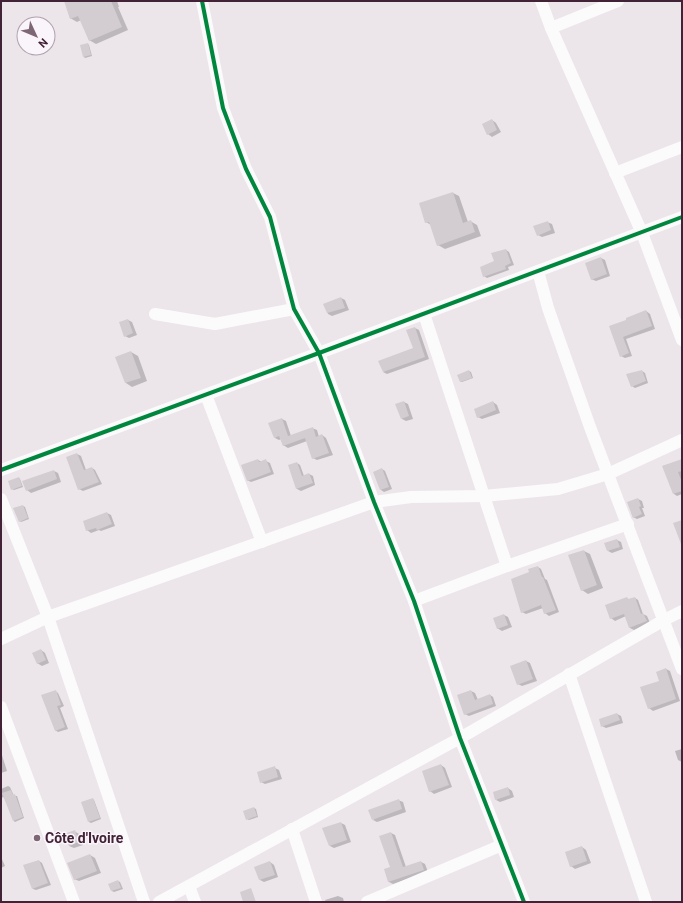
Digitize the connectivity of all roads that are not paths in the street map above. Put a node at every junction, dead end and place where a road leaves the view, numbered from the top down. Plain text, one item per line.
1 (202, 1) edge
2 (541, 1) edge
3 (618, 1) edge
4 (551, 28) junction
5 (682, 147) edge
6 (615, 173) junction
7 (682, 217) edge
8 (642, 233) junction
9 (538, 271) junction
10 (294, 309) junction
11 (155, 314) dead end
12 (424, 314) junction
13 (682, 340) edge
14 (319, 353) junction
15 (206, 395) junction
16 (682, 440) edge
17 (1, 470) edge
18 (608, 474) junction
19 (484, 496) junction
20 (1, 499) edge
21 (374, 502) junction
22 (628, 524) junction
23 (262, 542) junction
24 (507, 566) junction
25 (414, 601) junction
26 (682, 611) edge
27 (48, 617) junction
28 (664, 620) junction
29 (1, 640) edge
30 (682, 668) edge
31 (569, 674) junction
32 (1, 707) edge
33 (4, 727) edge
34 (460, 738) junction
35 (292, 829) junction
36 (502, 845) junction
37 (189, 886) junction
38 (74, 902) edge
39 (144, 902) edge
40 (159, 902) edge
41 (195, 902) edge
42 (316, 902) edge
43 (367, 902) edge
44 (524, 902) edge
45 (646, 902) edge

1 - 10 street
2 - 4 street
3 - 4 street
4 - 6 street
5 - 6 street
6 - 8 street
7 - 8 street
8 - 9 street
8 - 13 street
9 - 12 street
9 - 18 street
10 - 11 street
10 - 14 street
12 - 14 street
12 - 19 street
14 - 15 street
14 - 21 street
15 - 17 street
15 - 23 street
16 - 18 street
18 - 19 street
18 - 22 street
19 - 21 street
19 - 24 street
20 - 27 street
21 - 23 street
21 - 25 street
22 - 24 street
22 - 28 street
23 - 27 street
24 - 25 street
25 - 34 street
26 - 28 street
27 - 29 street
27 - 39 street
28 - 30 street
28 - 31 street
31 - 34 street
31 - 45 street
32 - 33 street
33 - 38 street
34 - 35 street
34 - 36 street
35 - 37 street
35 - 42 street
36 - 43 street
36 - 44 street
37 - 40 street
37 - 41 street

